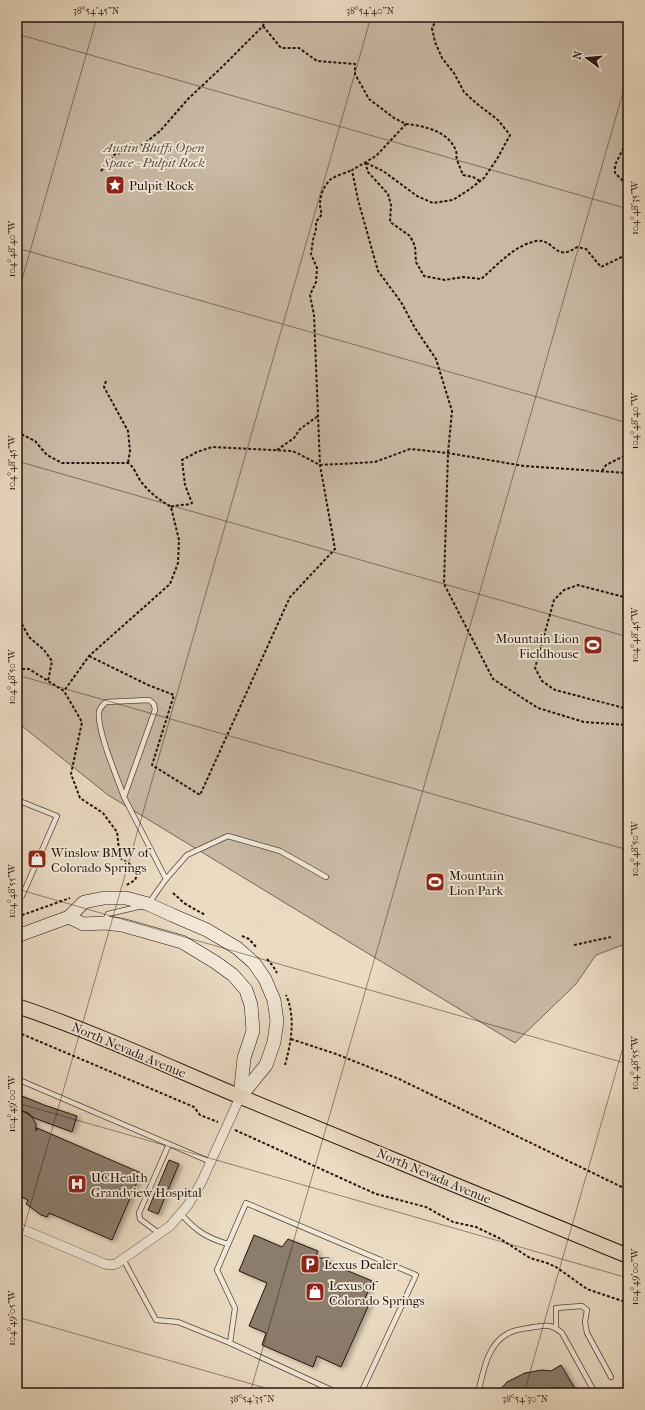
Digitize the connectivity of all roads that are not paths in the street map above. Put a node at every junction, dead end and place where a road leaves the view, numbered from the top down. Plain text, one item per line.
1 (124, 797) junction
2 (17, 800) edge
3 (326, 877) dead end
4 (166, 879) junction
5 (17, 900) edge
6 (148, 904) junction
7 (70, 917) junction
8 (105, 923) junction
9 (17, 936) edge
10 (17, 1006) edge
11 (17, 1079) edge
12 (240, 1097) junction
13 (169, 1144) junction
14 (211, 1162) junction
15 (181, 1214) junction
16 (17, 1227) edge
17 (160, 1234) junction
18 (228, 1244) junction
19 (628, 1256) edge
20 (123, 1259) junction
21 (556, 1327) junction
22 (230, 1343) junction
23 (611, 1377) dead end
24 (338, 1393) edge
25 (361, 1393) edge
26 (478, 1393) edge
27 (595, 1393) edge

1 - 1 lane
1 - 4 lane
2 - 5 lane
3 - 4 lane
4 - 6 lane
6 - 7 main road
6 - 8 lane
6 - 12 main road
7 - 8 main road
7 - 9 main road
8 - 12 main road
10 - 12 main road, North Nevada Avenue
11 - 13 lane
12 - 14 street
12 - 19 main road, North Nevada Avenue
13 - 14 lane
13 - 17 lane
14 - 15 street
15 - 17 street
15 - 18 lane
16 - 20 street
17 - 20 street
18 - 22 lane
18 - 25 lane
20 - 22 lane
21 - 23 lane
21 - 26 lane
21 - 27 lane
22 - 24 lane

